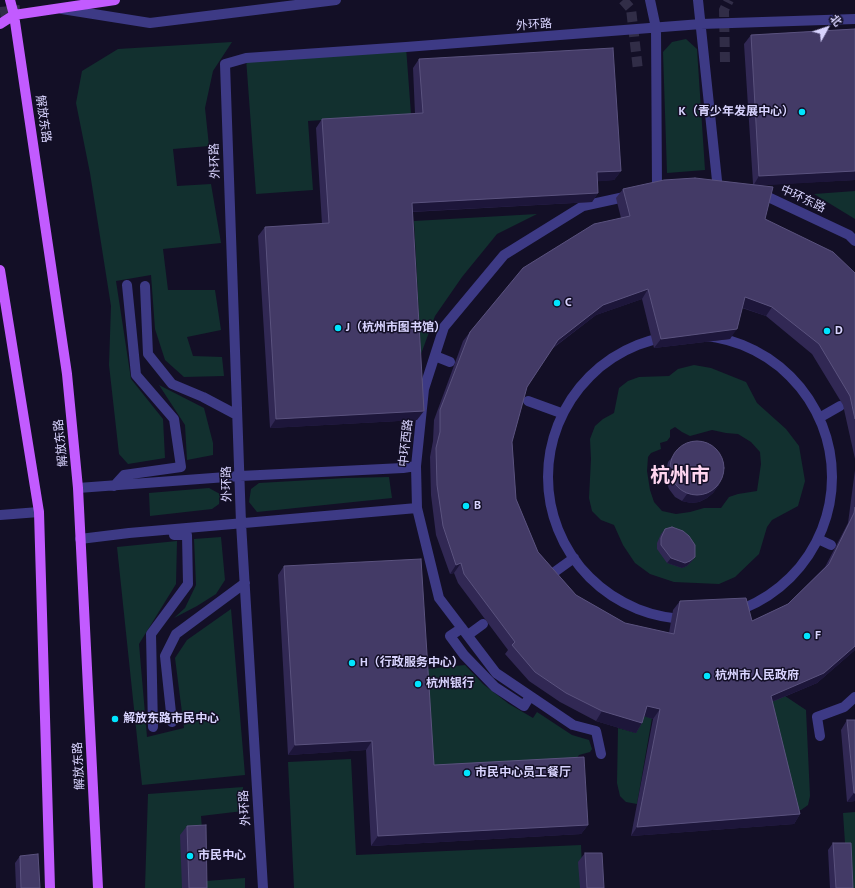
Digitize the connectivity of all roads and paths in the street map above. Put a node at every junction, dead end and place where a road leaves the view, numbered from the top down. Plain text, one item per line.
1 (10, 0) edge
2 (115, 0) edge
3 (336, 0) edge
4 (650, 0) edge
5 (698, 0) edge
6 (58, 9) junction
7 (14, 15) junction
8 (855, 20) edge
9 (0, 24) edge
10 (701, 24) junction
11 (656, 28) junction
12 (657, 190) edge
13 (717, 190) edge
14 (637, 194) edge
15 (745, 194) edge
16 (855, 241) edge
17 (0, 270) edge
18 (127, 285) dead end
19 (145, 286) dead end
20 (435, 356) junction
21 (450, 362) dead end
22 (528, 401) edge
23 (840, 406) dead end
24 (561, 413) junction
25 (238, 415) junction
26 (819, 418) junction
27 (416, 466) junction
28 (240, 476) junction
29 (114, 486) junction
30 (78, 488) junction
31 (417, 508) junction
32 (39, 512) junction
33 (0, 515) edge
34 (241, 523) junction
35 (129, 533) junction
36 (80, 539) junction
37 (818, 539) junction
38 (831, 545) dead end
39 (574, 558) junction
40 (549, 576) edge
41 (244, 584) junction
42 (483, 624) dead end
43 (465, 632) junction
44 (530, 696) junction
45 (855, 696) edge
46 (172, 722) dead end
47 (153, 727) dead end
48 (820, 736) dead end
49 (601, 754) dead end
50 (50, 888) edge
51 (98, 888) edge
52 (264, 888) edge

1 - 7 main road, 解放东路
2 - 6 main road
3 - 6 street
4 - 11 street
5 - 10 street
6 - 7 main road
7 - 9 main road
7 - 30 main road, 解放东路
8 - 10 street, 外环路
10 - 11 street, 外环路
10 - 13 street
11 - 12 street
11 - 25 street, 外环路
14 - 20 street, 中环西路
15 - 16 street, 中环东路
17 - 32 main road
18 - 29 street
19 - 25 street
20 - 21 street
20 - 27 street, 中环西路
22 - 24 street
23 - 26 street
24 - 26 street
24 - 39 street
25 - 28 street, 外环路
26 - 37 street
27 - 28 street
27 - 31 street, 中环西路
28 - 29 street
28 - 34 street, 外环路
29 - 30 street
30 - 36 main road, 解放东路
31 - 34 street
31 - 43 street, 中环西路
32 - 33 street
32 - 50 main road
34 - 35 street
34 - 41 street, 外环路
35 - 36 street
35 - 47 street
36 - 51 main road, 解放东路
37 - 38 street
37 - 39 street
39 - 40 street
41 - 46 street
41 - 52 street, 外环路
42 - 43 street
43 - 44 street, 中环西路
43 - 44 street
44 - 49 street, 中环西路
45 - 48 street

